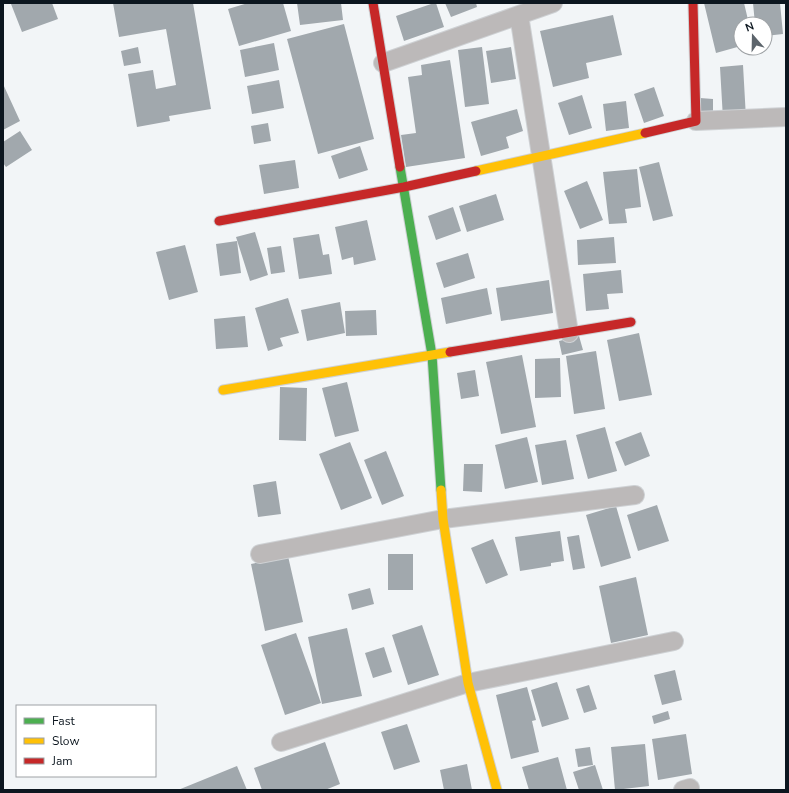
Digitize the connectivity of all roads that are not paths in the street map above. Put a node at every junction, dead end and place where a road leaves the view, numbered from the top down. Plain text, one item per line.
1 (373, 3) edge
2 (553, 3) edge
3 (693, 3) edge
4 (519, 15) junction
5 (383, 63) junction
6 (786, 117) edge
7 (696, 121) junction
8 (541, 156) junction
9 (404, 188) junction
10 (219, 222) dead end
11 (631, 322) dead end
12 (569, 333) junction
13 (432, 355) junction
14 (223, 390) dead end
15 (635, 495) dead end
16 (443, 519) junction
17 (260, 554) dead end
18 (674, 641) dead end
19 (468, 683) junction
20 (281, 742) dead end
21 (497, 790) edge

1 - 5 street
2 - 4 street
3 - 7 street
4 - 5 street
4 - 8 street
5 - 9 street
6 - 7 street
7 - 8 street
8 - 9 street
8 - 12 street
9 - 10 street
9 - 13 street
11 - 12 street
12 - 13 street
13 - 14 street
13 - 16 street
15 - 16 street
16 - 17 street
16 - 19 street
18 - 19 street
19 - 20 street
19 - 21 street

